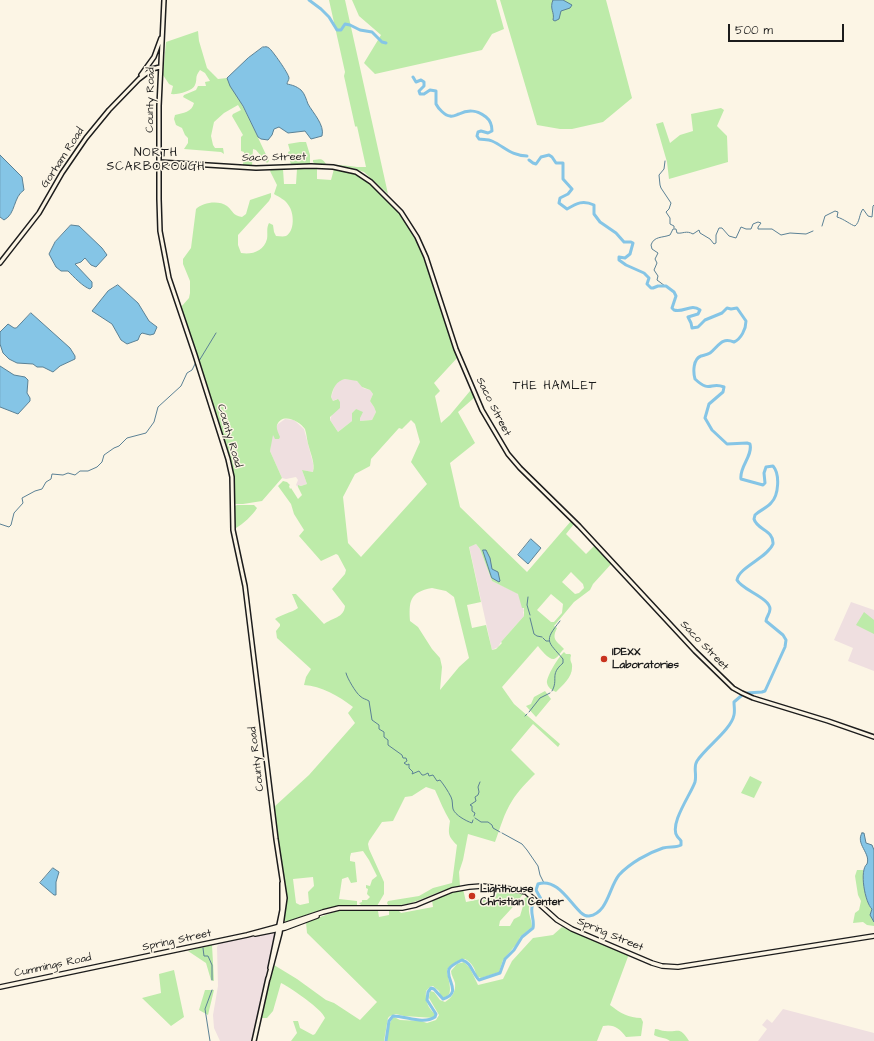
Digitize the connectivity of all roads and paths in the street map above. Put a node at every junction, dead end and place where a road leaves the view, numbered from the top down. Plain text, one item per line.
1 (164, 0) edge
2 (162, 30) junction
3 (160, 68) junction
4 (138, 78) junction
5 (159, 162) junction
6 (0, 263) edge
7 (874, 737) edge
8 (280, 928) junction
9 (874, 936) edge
10 (110, 964) joint
11 (0, 987) edge
12 (254, 1041) edge

1 - 2 main road, County Road
2 - 3 main road, County Road
2 - 4 main road
3 - 4 main road, Gorham Road
3 - 5 main road, County Road
4 - 6 main road, Gorham Road
5 - 7 main road, Saco Street
5 - 8 main road, County Road
8 - 9 main road, Spring Street
8 - 10 main road, Spring Street
8 - 12 main road, County Road
10 - 11 main road, Cummings Road

